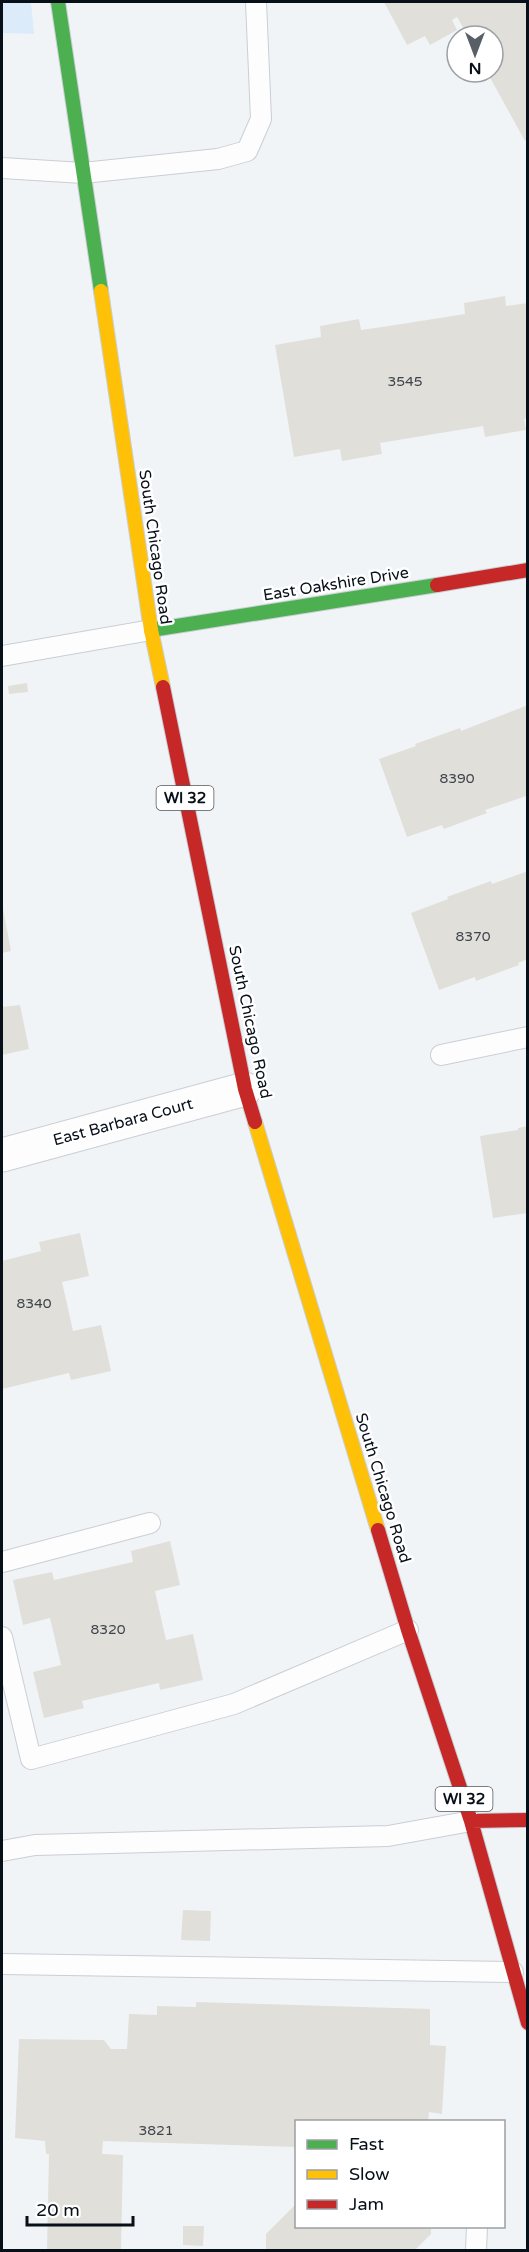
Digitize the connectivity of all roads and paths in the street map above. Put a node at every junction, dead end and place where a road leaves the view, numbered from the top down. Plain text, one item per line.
1 (58, 2) edge
2 (256, 2) edge
3 (2, 168) edge
4 (83, 173) junction
5 (528, 570) edge
6 (150, 630) junction
7 (2, 656) edge
8 (528, 1037) edge
9 (441, 1054) dead end
10 (245, 1089) junction
11 (2, 1155) edge
12 (150, 1523) dead end
13 (2, 1562) edge
14 (408, 1630) junction
15 (2, 1638) edge
16 (528, 1820) edge
17 (471, 1821) junction
18 (2, 1851) edge
19 (2, 1964) edge
20 (513, 1972) junction
21 (528, 2023) edge
22 (477, 2228) edge
23 (477, 2250) edge

1 - 4 main road, South Chicago Road / WI 32
2 - 4 lane
3 - 4 lane
4 - 6 main road, South Chicago Road / WI 32
5 - 6 main road, East Oakshire Drive
6 - 7 lane
6 - 10 main road, South Chicago Road / WI 32
8 - 9 lane
10 - 11 street, East Barbara Court
10 - 14 main road, South Chicago Road / WI 32
12 - 13 lane
14 - 15 lane
14 - 17 main road, South Chicago Road / WI 32
16 - 17 main road
17 - 18 lane
17 - 20 main road, South Chicago Road / WI 32
19 - 20 lane
20 - 21 main road, South Chicago Road / WI 32
22 - 23 lane

